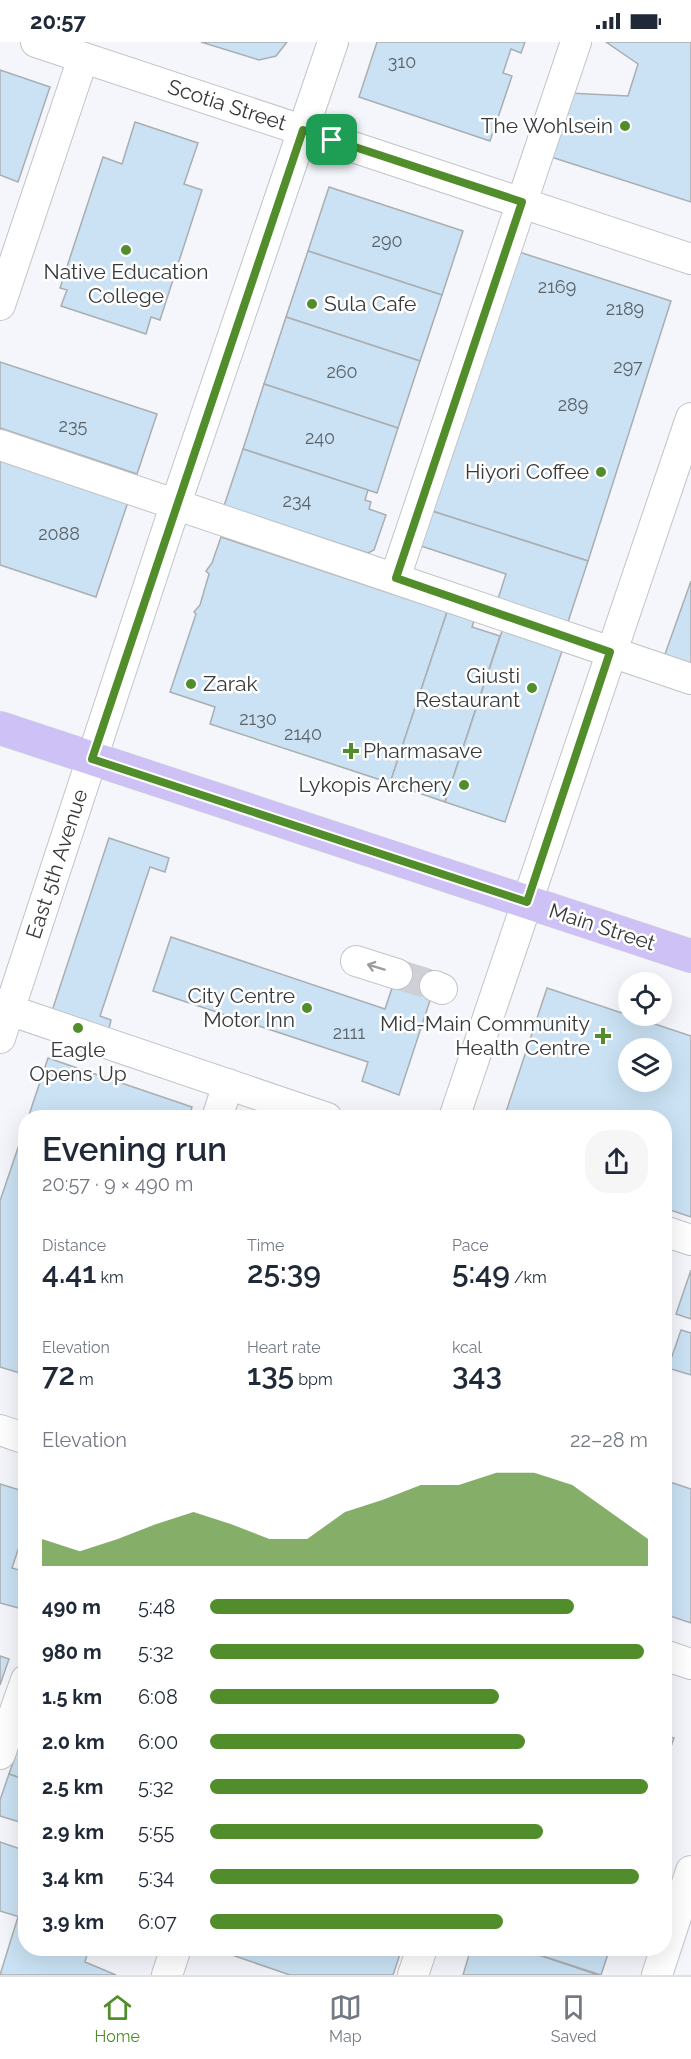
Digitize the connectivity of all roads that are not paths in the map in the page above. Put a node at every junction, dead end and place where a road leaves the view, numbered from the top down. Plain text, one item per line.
1 (36, 42) edge
2 (333, 42) edge
3 (576, 42) edge
4 (83, 58) junction
5 (303, 130) junction
6 (522, 202) junction
7 (691, 259) edge
8 (0, 305) edge
9 (691, 418) edge
10 (0, 445) edge
11 (175, 506) junction
12 (396, 578) junction
13 (610, 652) junction
14 (691, 679) edge
15 (0, 728) edge
16 (92, 759) junction
17 (527, 902) junction
18 (691, 956) edge
19 (356, 961) dead end
20 (397, 974) tunnel mouth
21 (3, 1018) edge
22 (228, 1084) junction
23 (220, 1110) edge
24 (304, 1110) edge
25 (457, 1110) edge
26 (0, 1430) edge
27 (18, 1436) edge
28 (672, 1658) edge
29 (691, 1664) edge
30 (18, 1703) edge
31 (0, 1754) edge
32 (691, 1871) edge
33 (672, 1929) edge
34 (173, 1956) edge
35 (419, 1956) edge
36 (663, 1956) edge
37 (167, 1975) edge
38 (413, 1975) edge
39 (657, 1975) edge

1 - 4 street, Scotia Street
2 - 5 street, East 5th Avenue
3 - 6 street
4 - 5 street, Scotia Street
4 - 8 street
5 - 6 street, Scotia Street
5 - 11 street, East 5th Avenue
6 - 7 street, Scotia Street
6 - 12 street
9 - 13 street
10 - 11 street
11 - 12 street
11 - 16 street, East 5th Avenue
12 - 13 street
13 - 14 street
13 - 17 street
15 - 16 main road, Main Street
16 - 17 main road, Main Street
16 - 21 street, East 5th Avenue
17 - 18 main road, Main Street
17 - 25 street
20 -> 19 street
21 - 22 street
22 - 23 street
22 - 24 street
26 - 27 street
28 - 29 street
30 - 31 street
32 - 33 street
34 - 37 street
35 - 38 street
36 - 39 street

